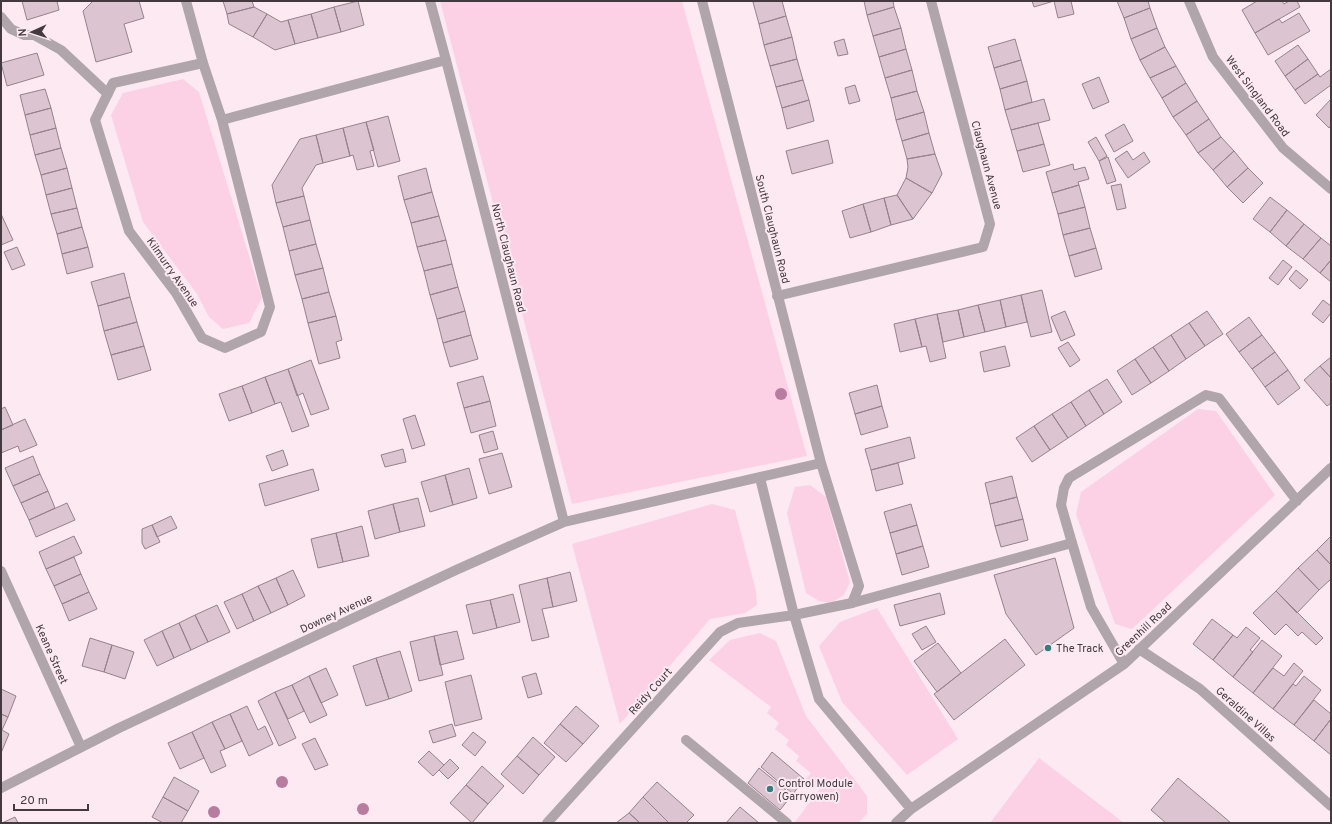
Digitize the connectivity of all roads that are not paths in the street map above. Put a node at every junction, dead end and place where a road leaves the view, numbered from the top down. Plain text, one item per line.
1 (186, 1) edge
2 (430, 1) edge
3 (702, 1) edge
4 (931, 1) edge
5 (1189, 1) edge
6 (1, 17) edge
7 (446, 60) junction
8 (203, 63) junction
9 (108, 94) junction
10 (222, 120) junction
11 (1331, 189) edge
12 (777, 296) junction
13 (821, 463) junction
14 (1331, 468) edge
15 (760, 478) junction
16 (1297, 501) junction
17 (564, 522) junction
18 (1072, 543) junction
19 (1, 571) edge
20 (852, 603) junction
21 (794, 615) junction
22 (1139, 649) junction
23 (1124, 664) junction
24 (686, 740) dead end
25 (81, 748) junction
26 (1, 788) edge
27 (1331, 806) edge
28 (911, 809) junction
29 (547, 823) edge
30 (787, 823) edge
31 (896, 823) edge

1 - 8 street, Kilmurry Avenue
2 - 7 street, North Claughaun Road
3 - 12 street, South Claughaun Road
4 - 12 street, Claughaun Avenue
5 - 11 street, West Singland Road
6 - 9 street
7 - 10 street
7 - 17 street, North Claughaun Road
8 - 9 street, Kilmurry Avenue
8 - 10 street, Kilmurry Avenue
9 - 10 street, Kilmurry Avenue
12 - 13 street, South Claughaun Road
13 - 15 street, Downey Avenue
13 - 20 street, South Claughaun Road
14 - 16 street, Greenhill Road
15 - 17 street, Downey Avenue
15 - 21 street
16 - 18 street
16 - 22 street, Greenhill Road
17 - 25 street, Downey Avenue
18 - 20 street, Reidy Court
18 - 23 street
19 - 25 street, Keane Street
20 - 21 street, Reidy Court
21 - 28 street
21 - 29 street, Reidy Court
22 - 23 street, Greenhill Road
22 - 27 street, Geraldine Villas
23 - 28 street, Greenhill Road
24 - 30 street
25 - 26 street, Downey Avenue
28 - 31 street, Greenhill Road

